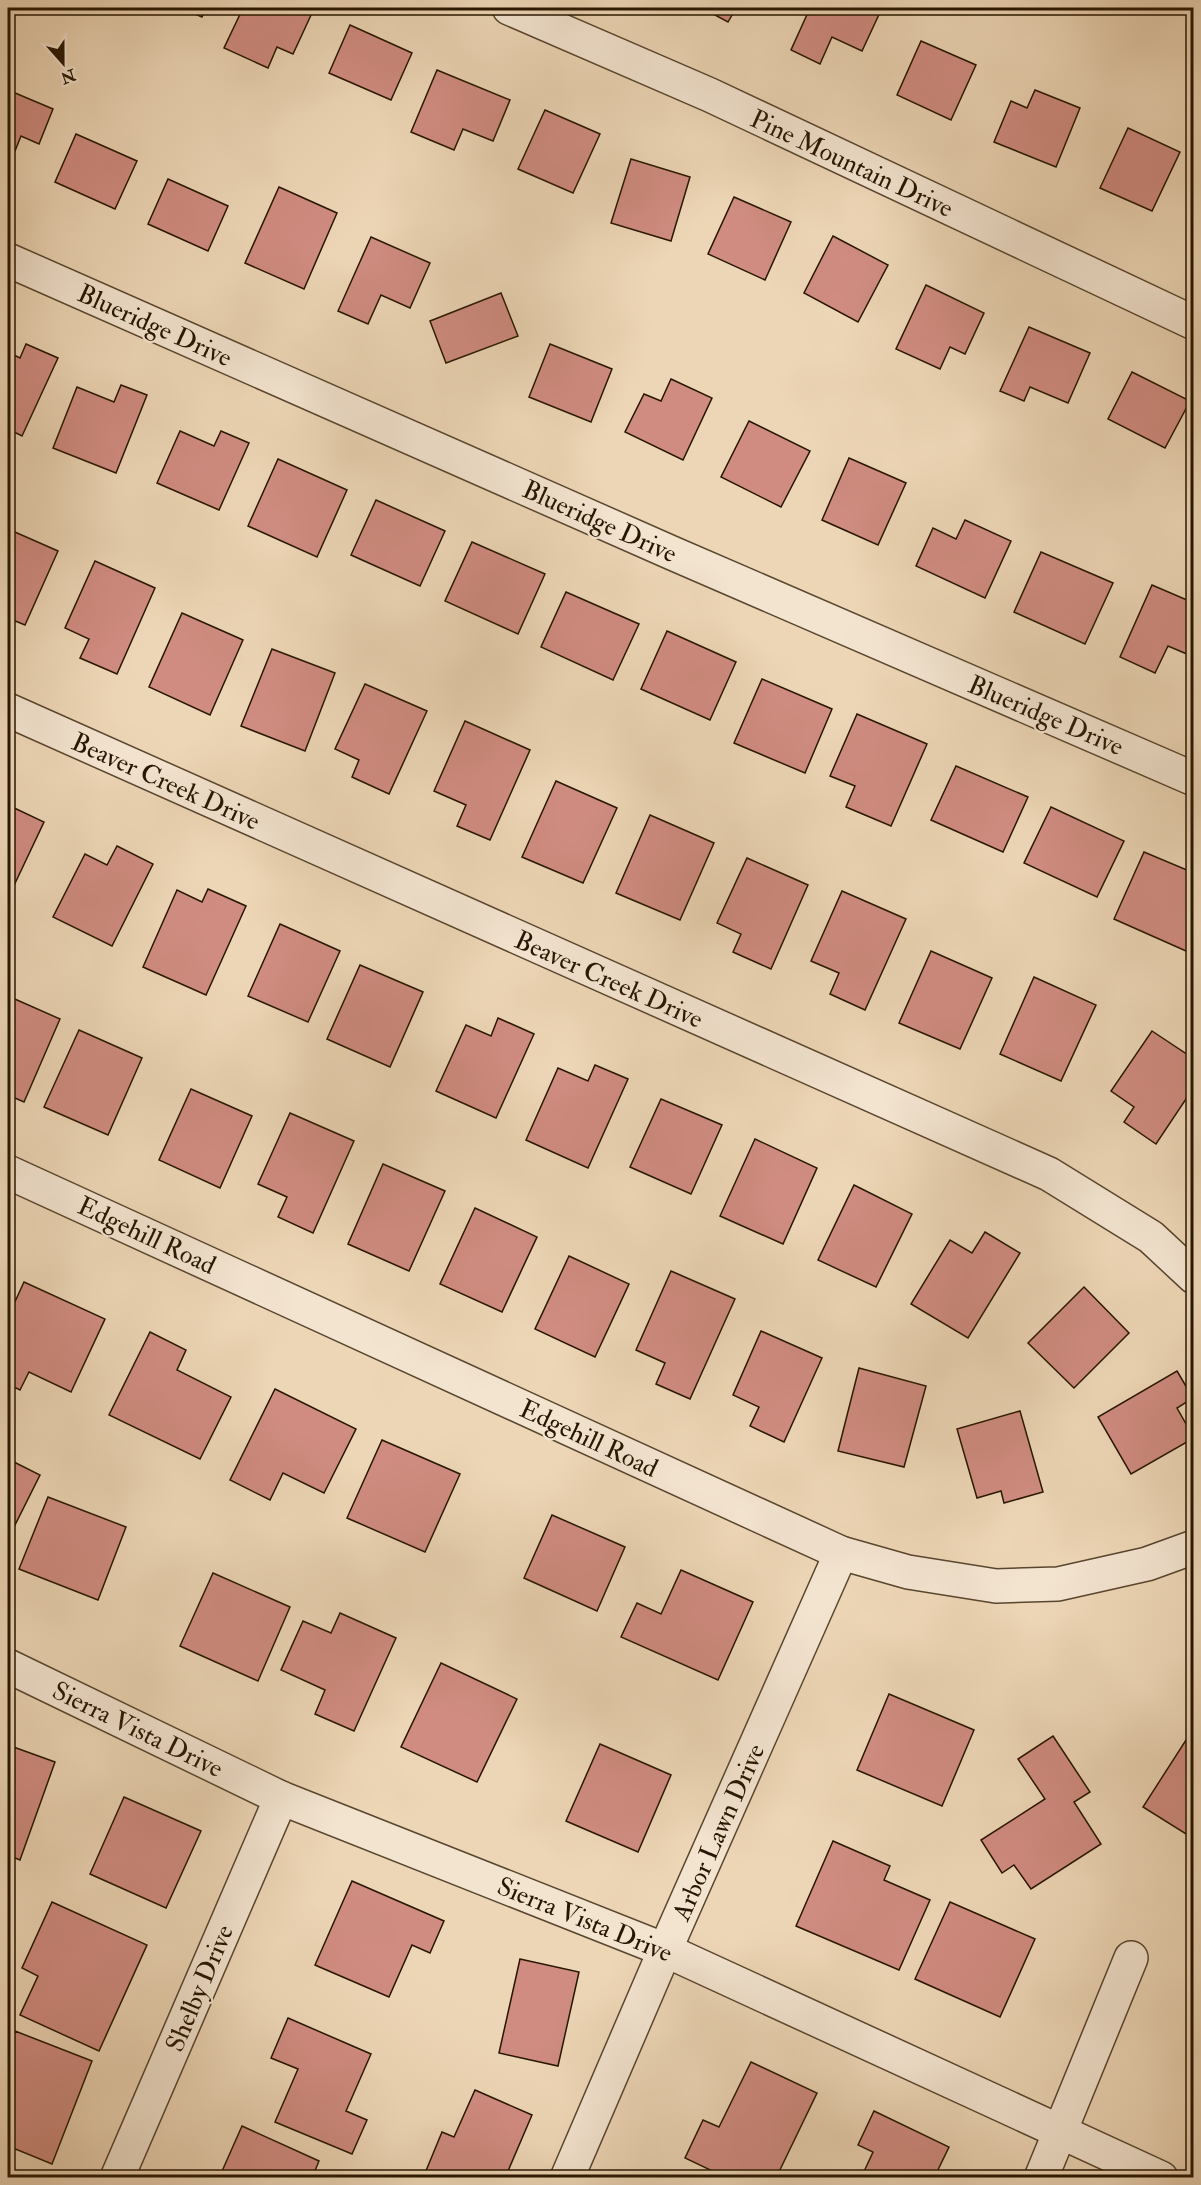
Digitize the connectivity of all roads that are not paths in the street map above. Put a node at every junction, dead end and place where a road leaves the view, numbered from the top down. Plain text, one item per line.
1 (509, 8) edge
2 (8, 260) edge
3 (1194, 323) edge
4 (8, 710) edge
5 (1194, 779) edge
6 (8, 1172) edge
7 (1194, 1277) edge
8 (1194, 1547) edge
9 (841, 1553) junction
10 (8, 1666) edge
11 (281, 1798) junction
12 (665, 1950) junction
13 (1131, 1958) dead end
14 (1061, 2133) junction
15 (117, 2178) edge
16 (567, 2178) edge
17 (1041, 2178) edge
18 (1161, 2178) edge

1 - 3 street, Pine Mountain Drive
2 - 5 street, Blueridge Drive
4 - 7 street, Beaver Creek Drive
6 - 9 street, Edgehill Road
8 - 9 street, Edgehill Road
9 - 12 street, Arbor Lawn Drive
10 - 11 street, Sierra Vista Drive
11 - 12 street, Sierra Vista Drive
11 - 15 street, Shelby Drive
12 - 14 street, Sierra Vista Drive
12 - 16 street, Arbor Lawn Drive
13 - 14 street
14 - 17 street
14 - 18 street, Sierra Vista Drive

